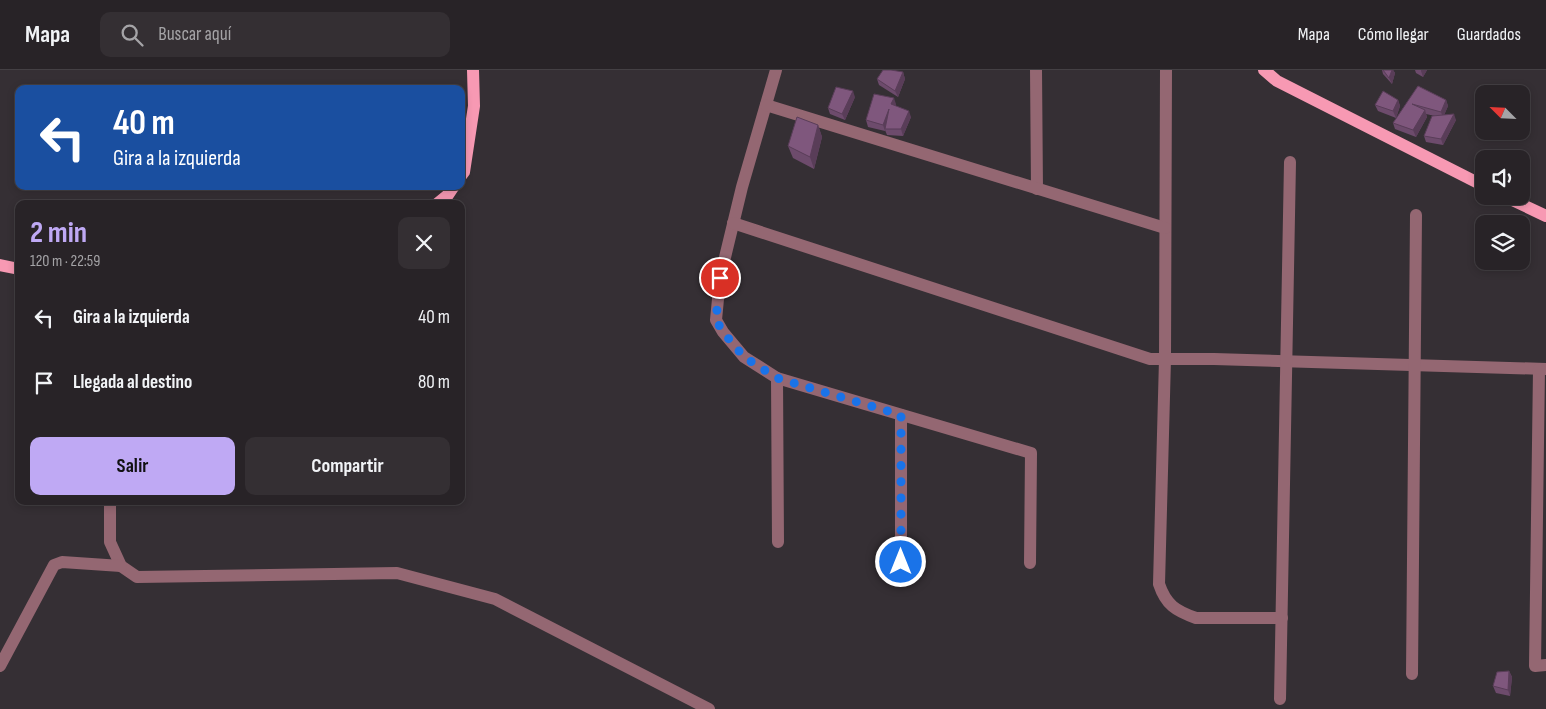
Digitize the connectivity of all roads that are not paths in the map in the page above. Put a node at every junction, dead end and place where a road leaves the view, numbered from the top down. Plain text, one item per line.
1 (473, 70) edge
2 (776, 70) edge
3 (1036, 70) edge
4 (1166, 70) edge
5 (1264, 70) edge
6 (766, 105) junction
7 (1290, 162) dead end
8 (465, 165) edge
9 (1475, 181) edge
10 (1037, 188) junction
11 (451, 190) edge
12 (442, 200) edge
13 (1523, 205) edge
14 (1416, 215) dead end
15 (1546, 216) edge
16 (733, 223) junction
17 (1166, 228) junction
18 (0, 265) edge
19 (15, 268) edge
20 (1165, 359) junction
21 (1286, 362) junction
22 (1414, 365) junction
23 (1543, 369) edge
24 (777, 378) junction
25 (901, 415) junction
26 (110, 505) edge
27 (778, 542) dead end
28 (901, 562) dead end
29 (1030, 564) dead end
30 (121, 566) junction
31 (1282, 618) junction
32 (1546, 665) edge
33 (0, 666) edge
34 (1412, 674) dead end
35 (1280, 699) dead end
36 (709, 709) edge

1 - 8 main road
2 - 6 street
3 - 10 street
4 - 17 street
5 - 9 main road
6 - 10 street
6 - 16 street
7 - 21 street
10 - 17 street
11 - 12 main road
13 - 15 main road
14 - 22 street
16 - 20 street
16 - 24 street
17 - 20 street
18 - 19 main road
20 - 21 street
20 - 31 street
21 - 22 street
21 - 31 street
22 - 23 street
22 - 34 street
23 - 32 street
24 - 25 street
24 - 27 street
25 - 28 street
25 - 29 street
26 - 30 street
30 - 33 street
30 - 36 street
31 - 35 street

